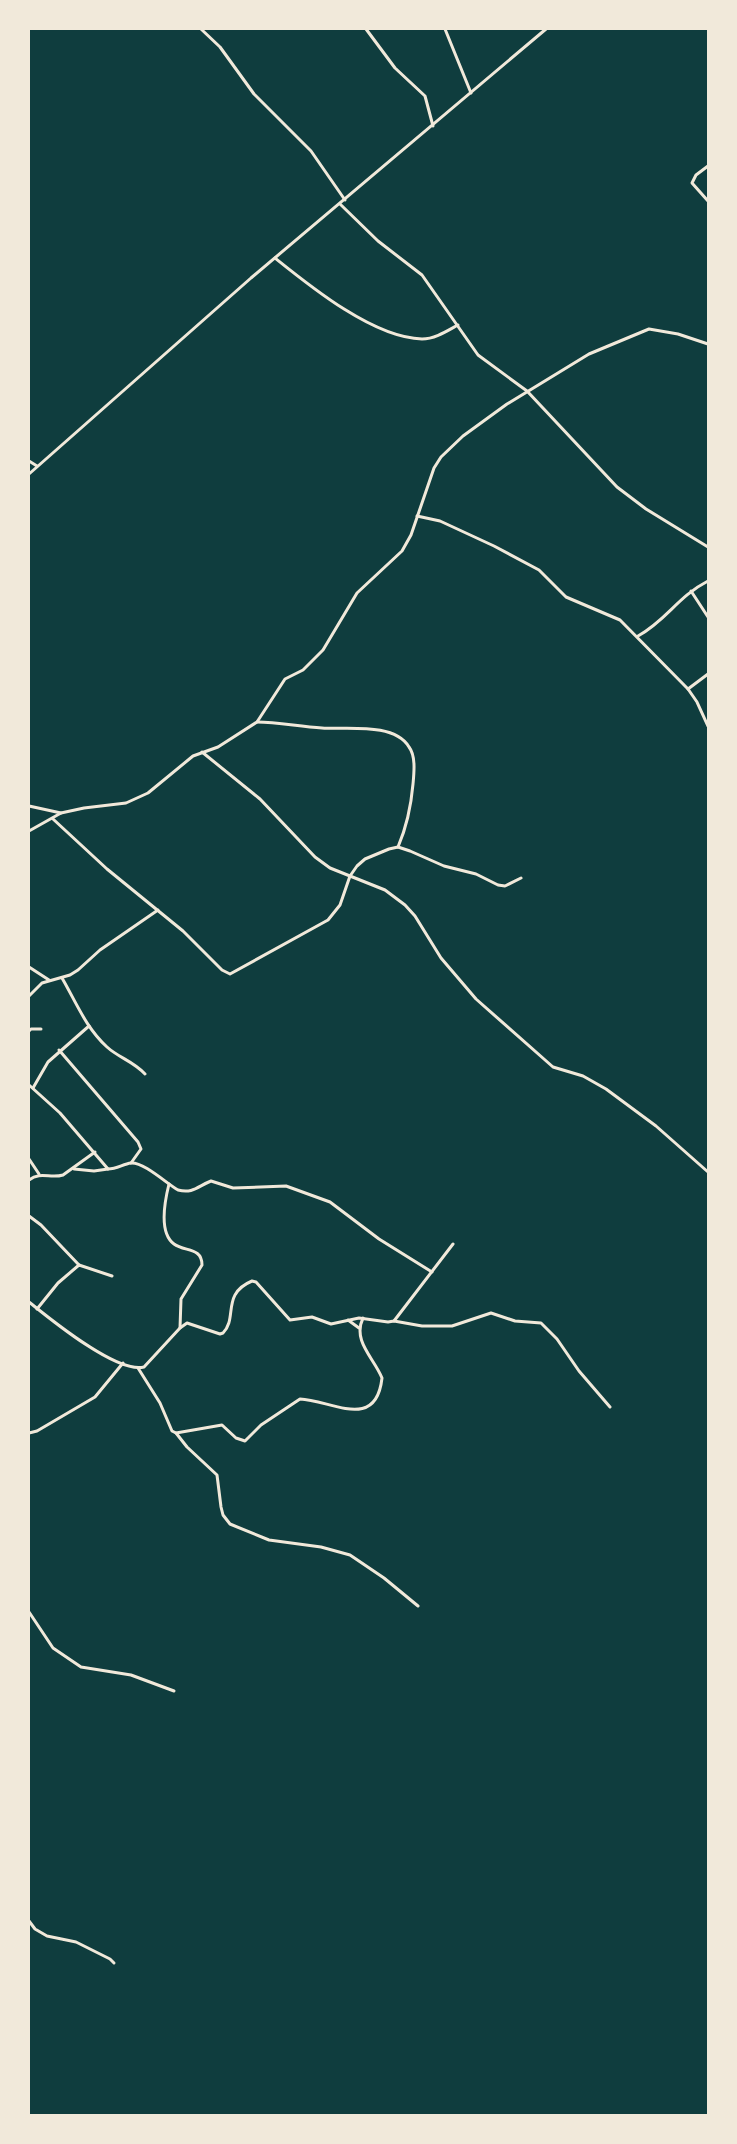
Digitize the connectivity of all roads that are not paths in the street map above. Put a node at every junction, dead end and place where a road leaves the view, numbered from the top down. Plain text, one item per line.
1 (201, 29) edge
2 (366, 29) edge
3 (445, 29) edge
4 (546, 29) edge
5 (471, 94) junction
6 (433, 126) junction
7 (708, 166) edge
8 (345, 200) junction
9 (708, 201) edge
10 (340, 204) junction
11 (276, 258) junction
12 (458, 325) junction
13 (708, 344) edge
14 (527, 391) junction
15 (29, 460) edge
16 (37, 466) junction
17 (29, 474) edge
18 (417, 516) junction
19 (708, 547) edge
20 (708, 582) edge
21 (690, 591) junction
22 (708, 617) edge
23 (638, 636) junction
24 (708, 674) edge
25 (688, 689) junction
26 (256, 722) junction
27 (708, 726) edge
28 (202, 752) junction
29 (29, 806) edge
30 (61, 813) junction
31 (53, 819) junction
32 (29, 831) edge
33 (398, 847) junction
34 (350, 876) junction
35 (521, 878) dead end
36 (158, 910) junction
37 (29, 967) edge
38 (62, 978) junction
39 (50, 980) junction
40 (29, 996) edge
41 (89, 1026) junction
42 (41, 1029) dead end
43 (29, 1031) edge
44 (59, 1050) junction
45 (145, 1074) dead end
46 (31, 1086) edge
47 (94, 1152) junction
48 (29, 1159) edge
49 (131, 1163) junction
50 (74, 1168) junction
51 (108, 1169) junction
52 (708, 1172) edge
53 (39, 1174) junction
54 (29, 1180) edge
55 (169, 1184) junction
56 (29, 1216) edge
57 (453, 1244) dead end
58 (79, 1265) junction
59 (432, 1272) junction
60 (112, 1276) dead end
61 (29, 1302) edge
62 (37, 1309) junction
63 (180, 1315) junction
64 (363, 1318) junction
65 (348, 1320) junction
66 (394, 1321) junction
67 (187, 1323) junction
68 (180, 1328) junction
69 (359, 1328) junction
70 (123, 1363) junction
71 (138, 1368) junction
72 (610, 1407) dead end
73 (29, 1433) edge
74 (176, 1433) junction
75 (418, 1606) dead end
76 (29, 1612) edge
77 (174, 1690) dead end
78 (29, 1922) edge
79 (114, 1963) dead end

1 - 8 street
2 - 6 street
3 - 5 street
4 - 5 street
5 - 6 street
6 - 8 street
7 - 9 street
8 - 10 street
10 - 11 street
10 - 12 street
11 - 12 street
11 - 16 street
12 - 14 street
13 - 14 street
14 - 18 street
14 - 19 street
15 - 16 street
16 - 17 street
18 - 23 street
18 - 26 street
20 - 21 street
21 - 22 street
21 - 23 street
23 - 25 street
24 - 25 street
25 - 27 street
26 - 28 street
26 - 33 street
28 - 30 street
28 - 34 street
29 - 30 street
30 - 31 street
31 - 32 street
31 - 36 street
33 - 34 street
33 - 35 street
34 - 36 street
34 - 52 street
36 - 38 street
37 - 39 street
38 - 39 street
38 - 41 street
39 - 40 street
41 - 44 street
41 - 45 street
42 - 43 street
44 - 46 street
44 - 49 street
46 - 47 street
47 - 50 street
47 - 51 street
48 - 53 street
49 - 51 street
49 - 55 street
50 - 51 street
50 - 53 street
53 - 54 street
55 - 59 street
55 - 63 street
56 - 58 street
57 - 59 street
58 - 60 street
58 - 62 street
59 - 66 street
61 - 62 street
62 - 70 street
63 - 67 street
63 - 68 street
64 - 65 street
64 - 66 street
64 - 69 street
65 - 67 street
65 - 69 street
66 - 72 street
67 - 68 street
68 - 71 street
69 - 74 street
70 - 71 street
70 - 73 street
71 - 74 street
74 - 75 street
76 - 77 street
78 - 79 street

